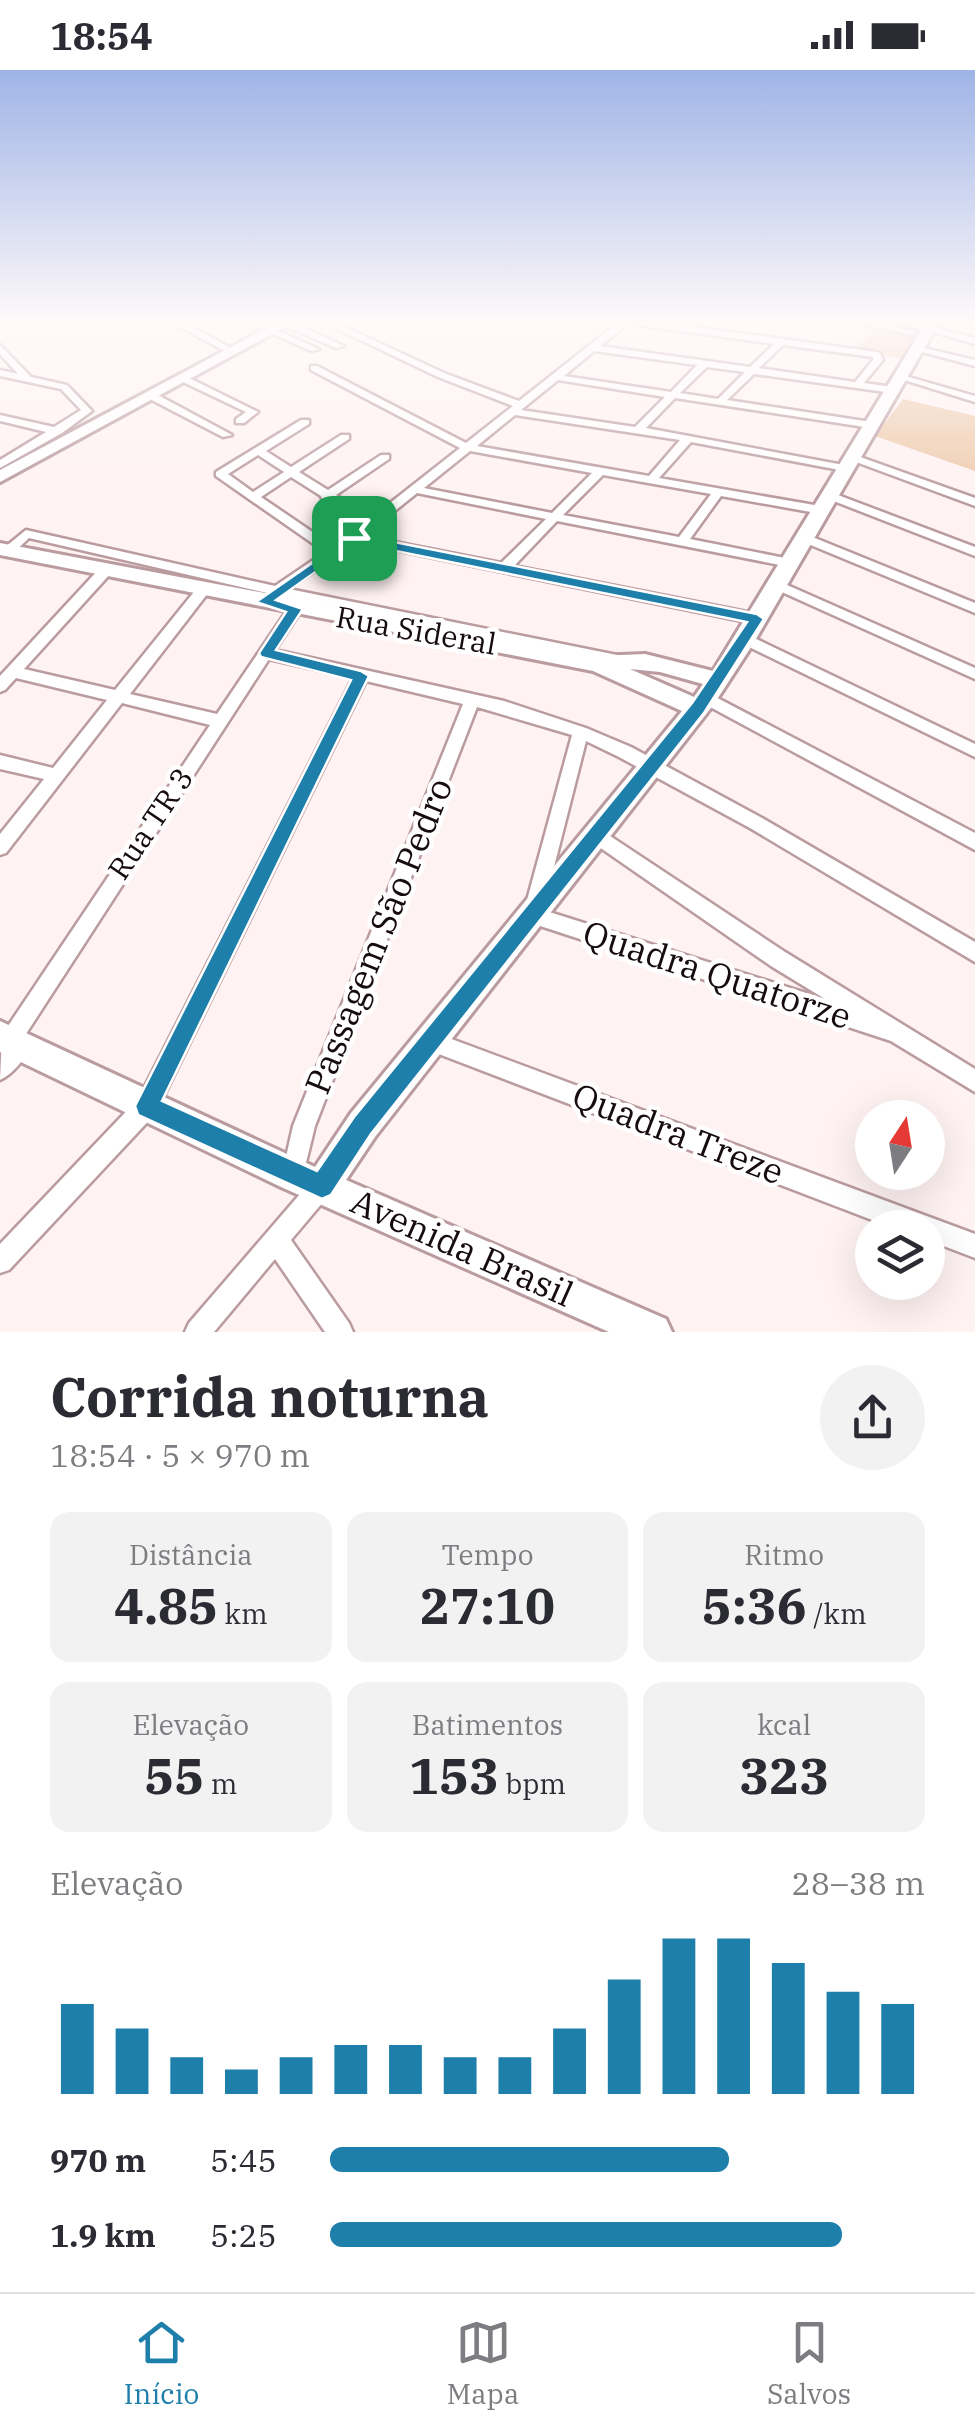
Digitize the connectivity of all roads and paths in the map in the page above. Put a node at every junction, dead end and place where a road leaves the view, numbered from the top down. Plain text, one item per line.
1 (32, 380) edge
2 (182, 380) edge
3 (186, 380) edge
4 (337, 380) edge
5 (452, 380) edge
6 (550, 380) edge
7 (572, 380) edge
8 (689, 380) edge
9 (741, 380) edge
10 (816, 380) edge
11 (861, 380) edge
12 (899, 380) edge
13 (897, 383) junction
14 (857, 386) junction
15 (152, 396) junction
16 (674, 396) junction
17 (975, 398) edge
18 (720, 402) junction
19 (515, 408) junction
20 (0, 418) edge
21 (240, 420) dead end
22 (305, 422) dead end
23 (871, 425) junction
24 (638, 430) junction
25 (58, 431) junction
26 (227, 435) dead end
27 (345, 438) dead end
28 (688, 438) junction
29 (466, 447) junction
30 (259, 451) junction
31 (385, 457) dead end
32 (848, 463) junction
33 (0, 466) edge
34 (600, 471) junction
35 (292, 472) junction
36 (0, 477) edge
37 (652, 479) junction
38 (413, 489) junction
39 (718, 491) junction
40 (253, 497) junction
41 (326, 497) junction
42 (975, 502) edge
43 (826, 503) junction
44 (557, 515) junction
45 (372, 524) junction
46 (354, 538) junction
47 (805, 538) junction
48 (682, 542) junction
49 (975, 552) edge
50 (3, 553) edge
51 (334, 553) junction
52 (790, 563) junction
53 (506, 567) junction
54 (106, 570) junction
55 (778, 585) junction
56 (203, 590) junction
57 (270, 596) junction
58 (975, 608) edge
59 (295, 609) junction
60 (751, 629) junction
61 (266, 653) junction
62 (607, 662) junction
63 (12, 672) junction
64 (975, 674) edge
65 (361, 676) junction
66 (0, 686) edge
67 (120, 696) junction
68 (707, 696) junction
69 (472, 700) junction
70 (221, 721) junction
71 (580, 732) junction
72 (975, 751) edge
73 (0, 762) edge
74 (652, 766) junction
75 (55, 775) junction
76 (598, 837) junction
77 (975, 842) edge
78 (0, 847) edge
79 (532, 915) junction
80 (975, 953) edge
81 (902, 1034) junction
82 (430, 1041) junction
83 (7, 1048) edge
84 (975, 1081) edge
85 (147, 1106) junction
86 (308, 1181) junction
87 (878, 1210) edge
88 (945, 1235) edge
89 (278, 1242) junction
90 (975, 1246) edge
91 (0, 1261) edge
92 (632, 1327) edge
93 (198, 1332) edge
94 (340, 1332) edge

1 - 25 street
2 - 15 main road
3 - 21 street
4 - 29 street
5 - 19 street
6 - 19 street
7 - 16 street
8 - 16 street
9 - 18 street
10 - 14 street
11 - 14 street
12 - 13 main road
13 - 14 street
13 - 17 street
13 - 23 main road
15 - 26 street
15 - 36 main road
16 - 18 street
16 - 24 street
18 - 23 street
19 - 24 street
19 - 29 street
20 - 25 street
22 - 30 street
23 - 32 main road
24 - 28 street
25 - 33 street
27 - 35 street
28 - 32 street
28 - 37 street
29 - 34 street
29 - 38 street
30 - 35 street
30 - 40 street
31 - 41 street
32 - 42 street
32 - 43 main road
34 - 37 street
34 - 44 street
35 - 40 street
35 - 41 street
37 - 39 street
38 - 44 street
38 - 45 street
39 - 43 street
39 - 48 street
40 - 51 street
41 - 45 street
43 - 47 main road
43 - 49 street
44 - 48 street
44 - 53 street
45 - 46 street
46 - 51 street
46 - 53 street
47 - 52 main road
47 - 58 street
48 - 52 street
50 - 54 main road, Rua Sideral
50 - 57 street
51 - 57 street
52 - 55 main road
53 - 60 street
54 - 56 main road, Rua Sideral
54 - 63 street
55 - 60 main road
55 - 64 street
56 - 57 main road, Rua Sideral
56 - 67 street
57 - 59 main road, Rua Sideral
57 - 62 street
59 - 61 street, Rua TR 3
59 - 62 main road, Rua Sideral
60 - 68 main road
60 - 72 street
61 - 65 street
61 - 70 street, Rua TR 3
62 - 68 main road, Rua Sideral
62 - 68 main road, Rua Sideral
63 - 66 street
63 - 67 street
65 - 69 street
65 - 85 street
67 - 70 street
67 - 75 street
68 - 74 main road
68 - 77 street
69 - 71 street
69 - 86 street, Passagem São Pedro
70 - 83 street, Rua TR 3
71 - 74 street
71 - 79 street
73 - 75 street
74 - 76 main road
74 - 80 street
75 - 78 street
76 - 79 main road
76 - 81 street
79 - 81 street, Quadra Quatorze
79 - 82 main road
81 - 84 street
82 - 86 main road
82 - 87 street, Quadra Treze
83 - 85 main road, Avenida Brasil
85 - 86 main road, Avenida Brasil
85 - 91 street
86 - 89 street, Passagem São Pedro
86 - 92 main road, Avenida Brasil
88 - 90 street, Quadra Treze
89 - 93 street, Passagem São Pedro
89 - 94 street

